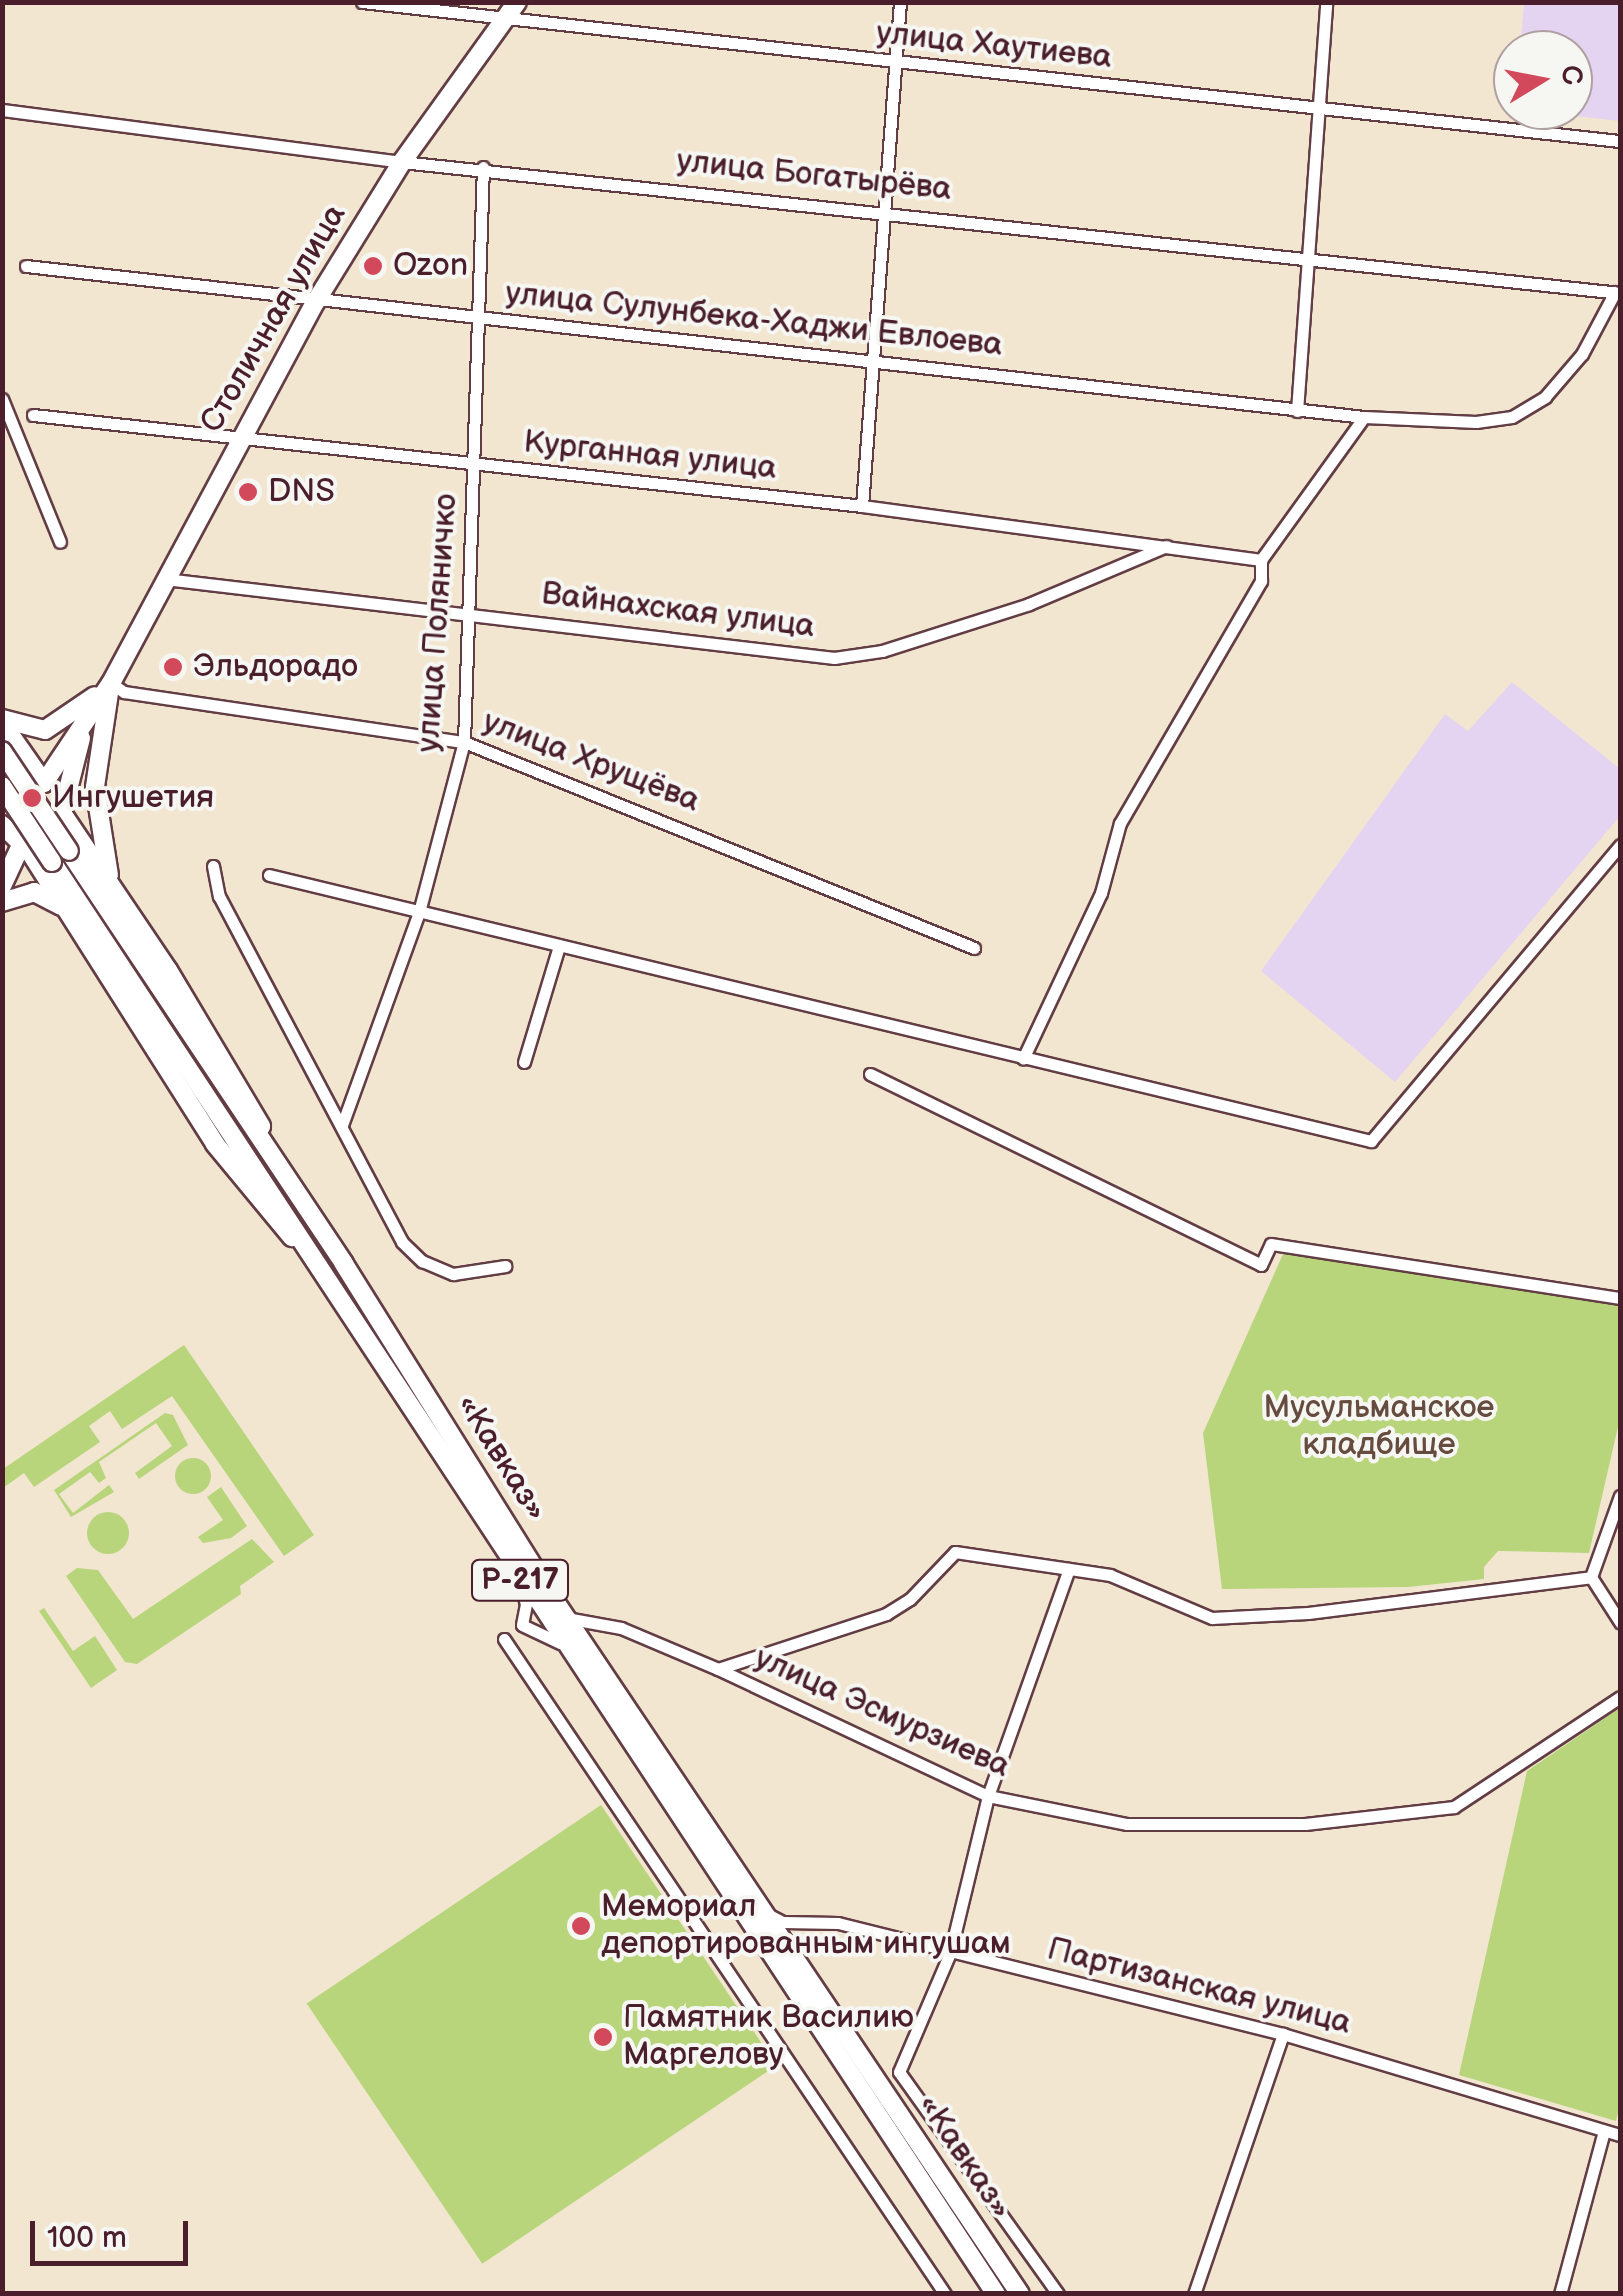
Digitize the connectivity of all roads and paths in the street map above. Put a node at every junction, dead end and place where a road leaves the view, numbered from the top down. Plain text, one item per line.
1 (362, 2) edge
2 (517, 2) edge
3 (900, 2) edge
4 (1326, 2) edge
5 (499, 11) edge
6 (898, 63) junction
7 (1318, 109) junction
8 (2, 110) edge
9 (1620, 141) edge
10 (402, 162) junction
11 (484, 167) junction
12 (888, 212) junction
13 (1306, 258) junction
14 (26, 266) dead end
15 (1618, 293) edge
16 (316, 302) junction
17 (478, 317) junction
18 (876, 359) junction
19 (2, 400) edge
20 (1296, 412) junction
21 (33, 415) dead end
22 (1364, 417) junction
23 (240, 437) junction
24 (476, 464) junction
25 (862, 506) junction
26 (60, 542) dead end
27 (1168, 545) junction
28 (1261, 560) junction
29 (165, 578) junction
30 (468, 613) junction
31 (111, 683) junction
32 (100, 700) junction
33 (2, 721) edge
34 (464, 742) junction
35 (2, 751) edge
36 (44, 783) junction
37 (2, 786) edge
38 (2, 797) edge
39 (62, 813) junction
40 (3, 827) edge
41 (23, 841) junction
42 (1620, 845) edge
43 (213, 866) dead end
44 (270, 875) dead end
45 (2, 886) edge
46 (111, 887) junction
47 (2, 902) edge
48 (66, 910) junction
49 (419, 912) junction
50 (559, 946) junction
51 (974, 948) dead end
52 (1023, 1059) junction
53 (524, 1062) dead end
54 (870, 1074) dead end
55 (342, 1125) junction
56 (344, 1264) junction
57 (505, 1266) dead end
58 (333, 1288) junction
59 (1620, 1298) edge
60 (1620, 1496) edge
61 (1070, 1569) junction
62 (1591, 1578) junction
63 (566, 1618) junction
64 (1620, 1622) edge
65 (601, 1626) junction
66 (504, 1639) dead end
67 (587, 1648) junction
68 (718, 1669) junction
69 (1620, 1697) edge
70 (988, 1796) junction
71 (762, 1912) junction
72 (812, 1921) junction
73 (950, 1954) junction
74 (794, 1959) junction
75 (1282, 2034) junction
76 (1604, 2131) junction
77 (1620, 2135) edge
78 (946, 2294) edge
79 (996, 2294) edge
80 (1020, 2294) edge
81 (1058, 2294) edge
82 (1194, 2294) edge
83 (1560, 2294) edge

1 - 5 street, улица Хаутиева
2 - 5 main road, Столичная улица
3 - 6 street
4 - 7 street
5 - 6 street, улица Хаутиева
5 - 10 main road, Столичная улица
6 - 7 street, улица Хаутиева
6 - 12 street
7 - 9 street, улица Хаутиева
7 - 13 street
8 - 10 street, улица Богатырёва
10 - 11 street, улица Богатырёва
10 - 16 main road, Столичная улица
11 - 12 street, улица Богатырёва
11 - 17 street, улица Поляничко
12 - 13 street, улица Богатырёва
12 - 18 street
13 - 15 street, улица Богатырёва
13 - 20 street
14 - 16 street, улица Сулунбека-Хаджи Евлоева
15 - 22 street, улица Сулунбека-Хаджи Евлоева
16 - 17 street, улица Сулунбека-Хаджи Евлоева
16 - 23 main road, Столичная улица
17 - 18 street, улица Сулунбека-Хаджи Евлоева
17 - 24 street, улица Поляничко
18 - 20 street, улица Сулунбека-Хаджи Евлоева
18 - 25 street
19 - 26 street
20 - 22 street, улица Сулунбека-Хаджи Евлоева
21 - 23 street, Курганная улица
22 - 28 street
23 - 24 street, Курганная улица
23 - 29 main road, Столичная улица
24 - 25 street, Курганная улица
24 - 30 street, улица Поляничко
25 - 27 street, Курганная улица
27 - 28 street, Курганная улица
27 - 30 street, Вайнахская улица
28 - 52 street
29 - 30 street, Вайнахская улица
29 - 31 main road, Столичная улица
30 - 34 street, улица Поляничко
31 - 32 main road
31 - 33 main road
31 - 34 street, улица Хрущёва
31 - 46 main road, Р-217
32 - 36 main road
32 - 39 main road
33 - 36 main road
34 - 49 street, улица Поляничко
34 - 51 street, улица Хрущёва
35 - 56 main road, «Кавказ» / Р-217, bridge
36 - 38 main road
36 - 39 main road
37 - 58 main road, «Кавказ» / Р-217, bridge
39 - 41 main road
39 - 46 main road, Р-217
40 - 41 main road
41 - 45 main road
41 - 48 main road, Р-217
42 - 52 street
43 - 55 street
44 - 49 street
46 - 56 main road, Р-217
47 - 48 main road
48 - 58 main road, Р-217
49 - 50 street
49 - 55 street, улица Поляничко
50 - 52 street
50 - 53 street
54 - 59 street
55 - 57 street
56 - 63 main road, «Кавказ» / Р-217
58 - 79 main road, «Кавказ» / Р-217
60 - 62 street
61 - 62 street
61 - 68 street
61 - 70 street
62 - 64 street
63 - 65 street, улица Эсмурзиева
63 - 67 main road, «Кавказ» / Р-217
65 - 67 street
65 - 68 street, улица Эсмурзиева
66 - 78 street
67 - 71 main road, «Кавказ» / Р-217
68 - 70 street, улица Эсмурзиева
69 - 70 street, улица Эсмурзиева
70 - 73 street
71 - 72 street, Партизанская улица
71 - 74 main road, «Кавказ» / Р-217
72 - 73 street, Партизанская улица
72 - 74 street
73 - 75 street, Партизанская улица
73 - 81 street
74 - 80 main road, «Кавказ» / Р-217
75 - 76 street, Партизанская улица
75 - 82 street
76 - 77 street, Партизанская улица
76 - 83 street

